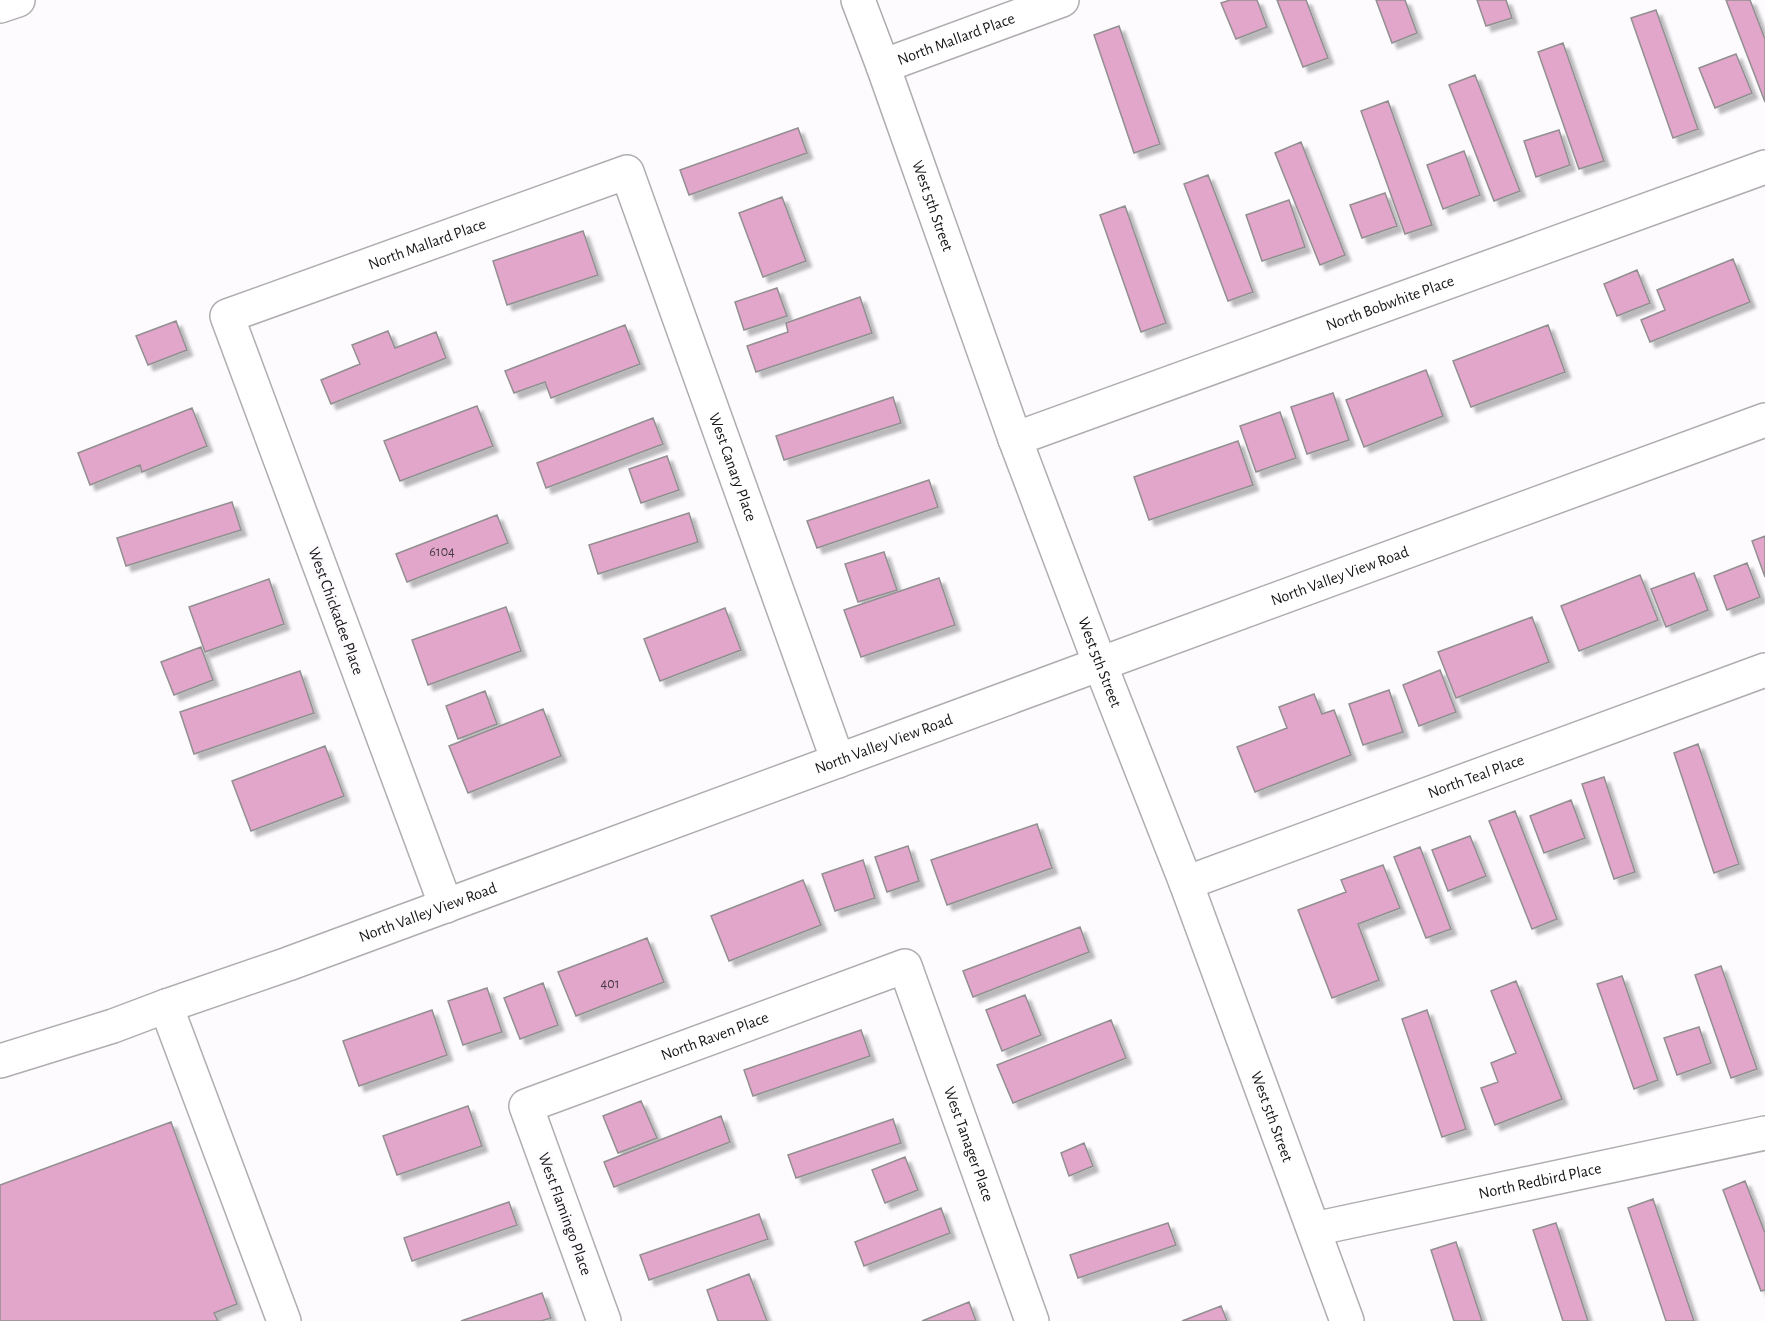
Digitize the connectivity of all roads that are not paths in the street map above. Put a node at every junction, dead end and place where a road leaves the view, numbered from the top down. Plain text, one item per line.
1 (18, 0) edge
2 (858, 0) edge
3 (1062, 0) edge
4 (0, 6) edge
5 (883, 66) junction
6 (1765, 166) edge
7 (627, 172) joint
8 (227, 315) joint
9 (1765, 420) edge
10 (1015, 439) junction
11 (1100, 664) junction
12 (1765, 670) edge
13 (838, 761) junction
14 (1186, 883) junction
15 (446, 906) junction
16 (905, 966) joint
17 (166, 1006) junction
18 (0, 1060) edge
19 (526, 1106) joint
20 (1765, 1133) edge
21 (1314, 1229) junction
22 (284, 1321) edge
23 (604, 1321) edge
24 (1032, 1321) edge
25 (1347, 1321) edge

1 - 4 street
2 - 5 street, West 5th Street
3 - 5 street, North Mallard Place
5 - 10 street, West 5th Street
6 - 10 street, North Bobwhite Place
7 - 8 street, North Mallard Place
7 - 13 street, West Canary Place
8 - 15 street, West Chickadee Place
9 - 11 street, North Valley View Road
10 - 11 street, West 5th Street
11 - 13 street, North Valley View Road
11 - 14 street, West 5th Street
12 - 14 street, North Teal Place
13 - 15 street, North Valley View Road
14 - 21 street, West 5th Street
15 - 17 street, North Valley View Road
16 - 19 street, North Raven Place
16 - 24 street, West Tanager Place
17 - 18 street, North Valley View Road
17 - 22 street
19 - 23 street, West Flamingo Place
20 - 21 street, North Redbird Place
21 - 25 street, West 5th Street

